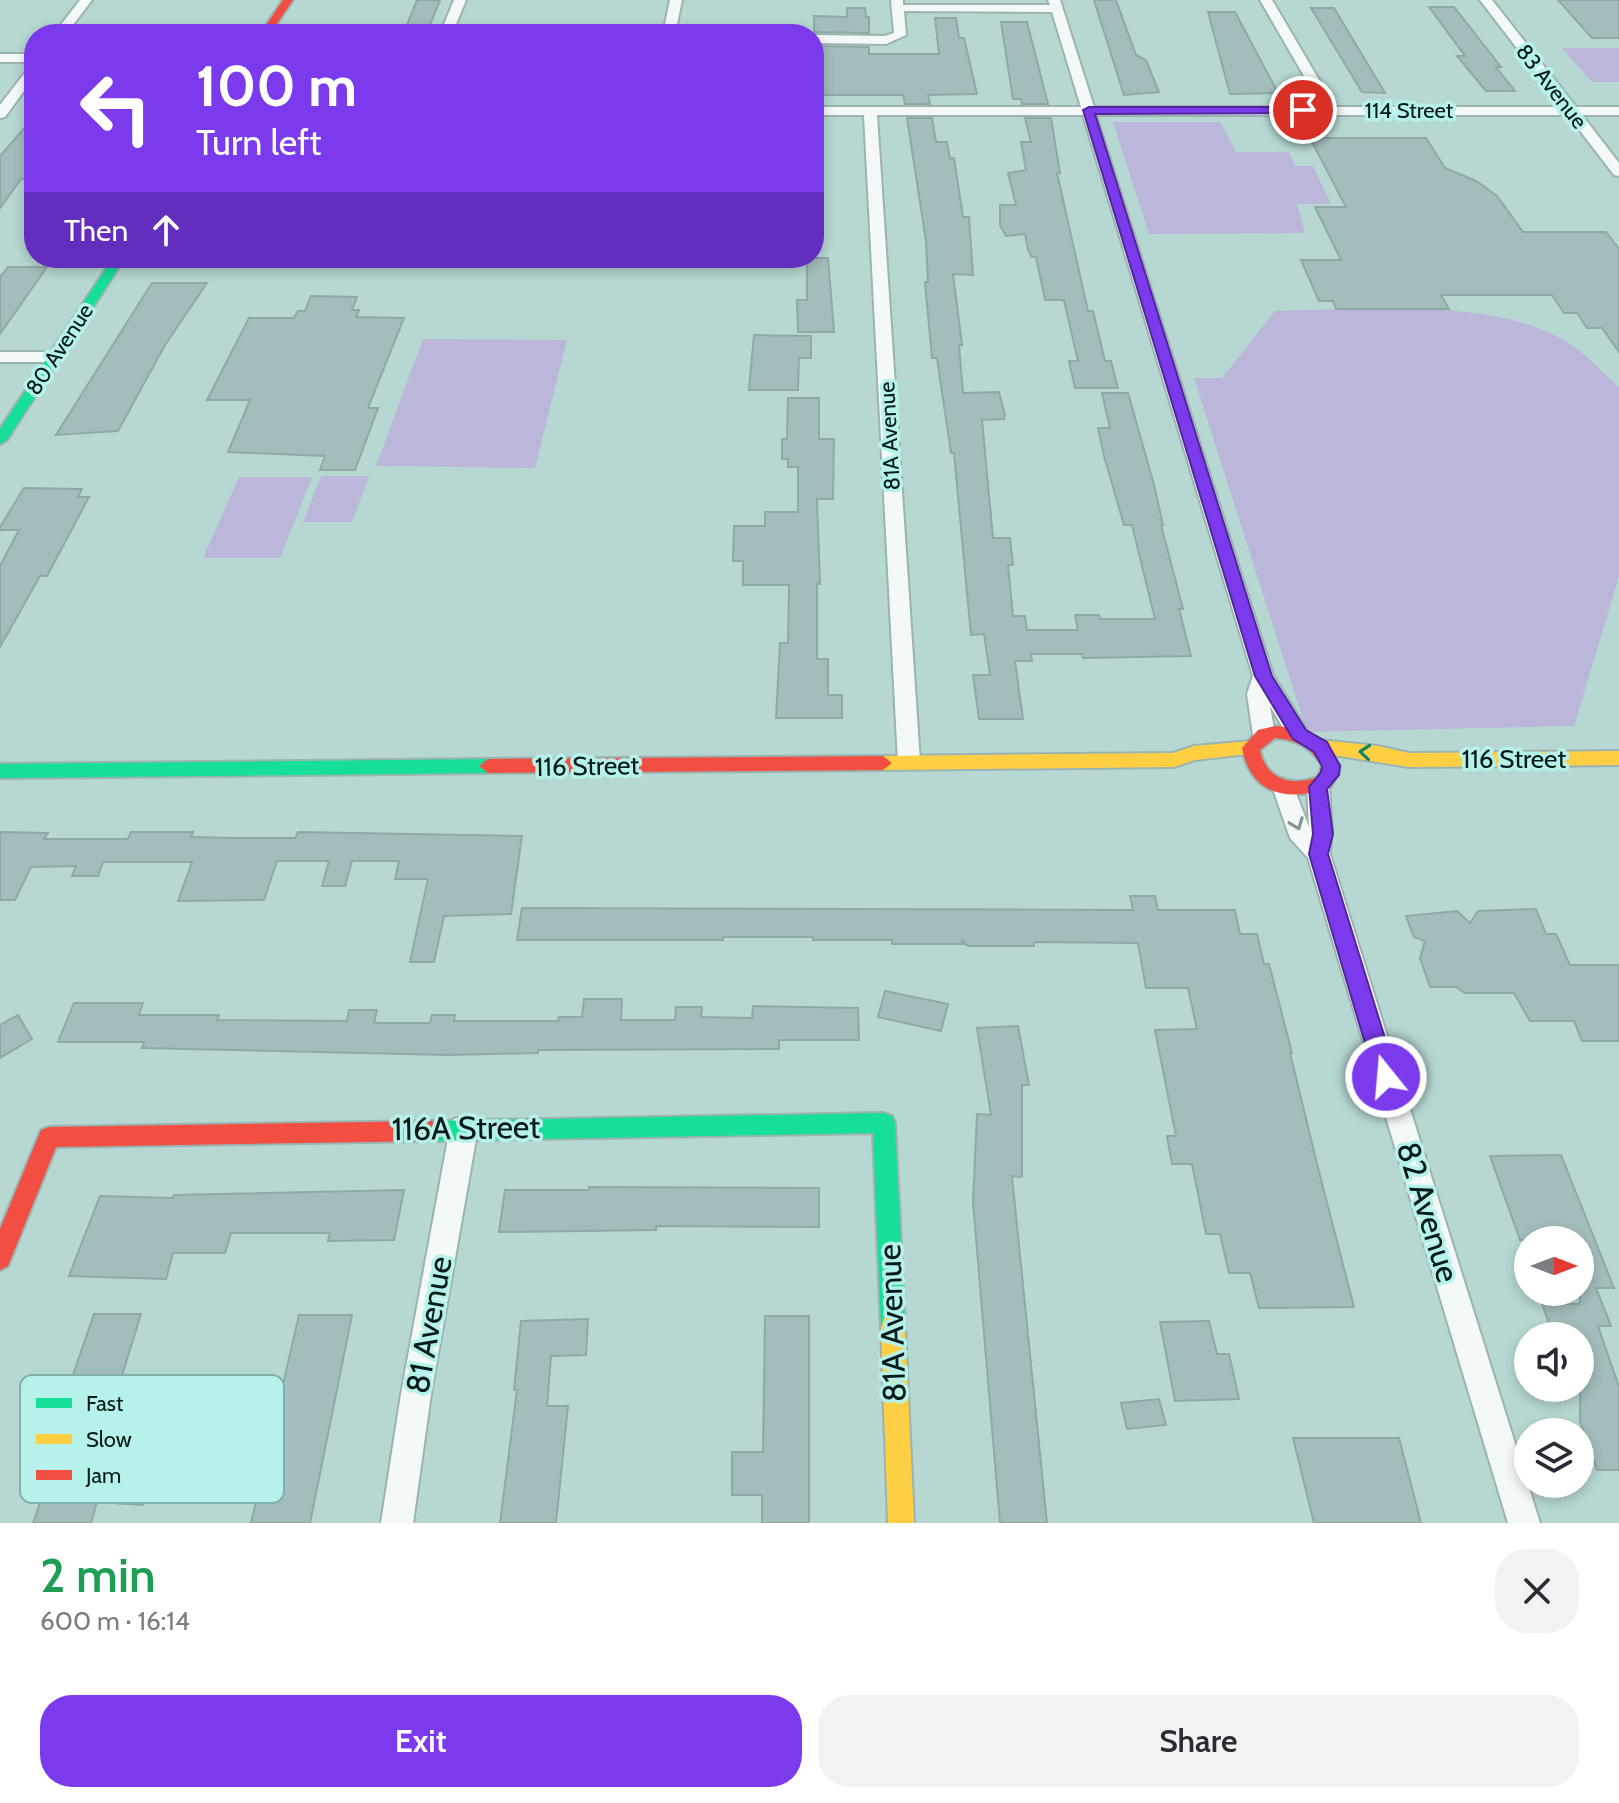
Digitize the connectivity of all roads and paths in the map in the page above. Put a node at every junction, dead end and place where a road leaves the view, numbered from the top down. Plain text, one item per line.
1 (86, 0) edge
2 (288, 0) edge
3 (460, 0) edge
4 (676, 0) edge
5 (1266, 0) edge
6 (1486, 0) edge
7 (898, 4) edge
8 (1056, 4) edge
9 (68, 24) edge
10 (272, 24) edge
11 (450, 24) edge
12 (671, 24) edge
13 (824, 39) edge
14 (0, 58) edge
15 (24, 58) edge
16 (24, 82) edge
17 (1089, 110) junction
18 (1330, 110) junction
19 (824, 111) edge
20 (870, 111) junction
21 (1572, 111) junction
22 (1619, 111) edge
23 (0, 114) edge
24 (1619, 172) edge
25 (112, 268) edge
26 (0, 357) edge
27 (54, 357) junction
28 (0, 440) edge
29 (1263, 676) junction
30 (1299, 735) junction
31 (1257, 742) junction
32 (1320, 747) junction
33 (1619, 758) edge
34 (1174, 760) junction
35 (1409, 760) junction
36 (909, 762) junction
37 (1216, 769) dead end
38 (0, 771) edge
39 (1336, 776) junction
40 (1284, 789) junction
41 (1318, 854) junction
42 (884, 1123) joint
43 (464, 1128) junction
44 (0, 1258) edge
45 (397, 1523) edge
46 (901, 1523) edge
47 (1524, 1523) edge

1 - 9 street
2 - 10 street
3 - 11 street
4 - 12 street
5 - 18 street
6 - 21 street, 83 Avenue
7 - 8 street
7 - 13 street
8 - 17 street
14 - 15 street
16 - 23 street
17 - 18 street, 114 Street
17 - 20 street, 114 Street
17 - 29 street
18 - 21 street, 114 Street
19 - 20 street, 114 Street
20 - 36 street, 81A Avenue
21 - 22 street, 114 Street
21 - 24 street, 83 Avenue
25 - 27 street, 80 Avenue
26 - 27 street
27 - 28 street, 80 Avenue
29 - 30 street
29 - 31 street
30 - 31 street
30 - 32 street
31 - 34 street, 116 Street
31 - 40 street
35 -> 32 street, 116 Street
32 - 39 street
33 - 35 street, 116 Street
34 - 36 street, 116 Street
34 - 37 street, 116 Street
35 - 39 street, 116 Street
36 - 38 street, 116 Street
39 - 40 street
39 - 41 street, 82 Avenue
40 -> 41 street, 82 Avenue
41 - 47 street, 82 Avenue
42 - 43 street, 116A Street
42 - 46 street, 81A Avenue
43 - 44 street, 116A Street
43 - 45 street, 81 Avenue

